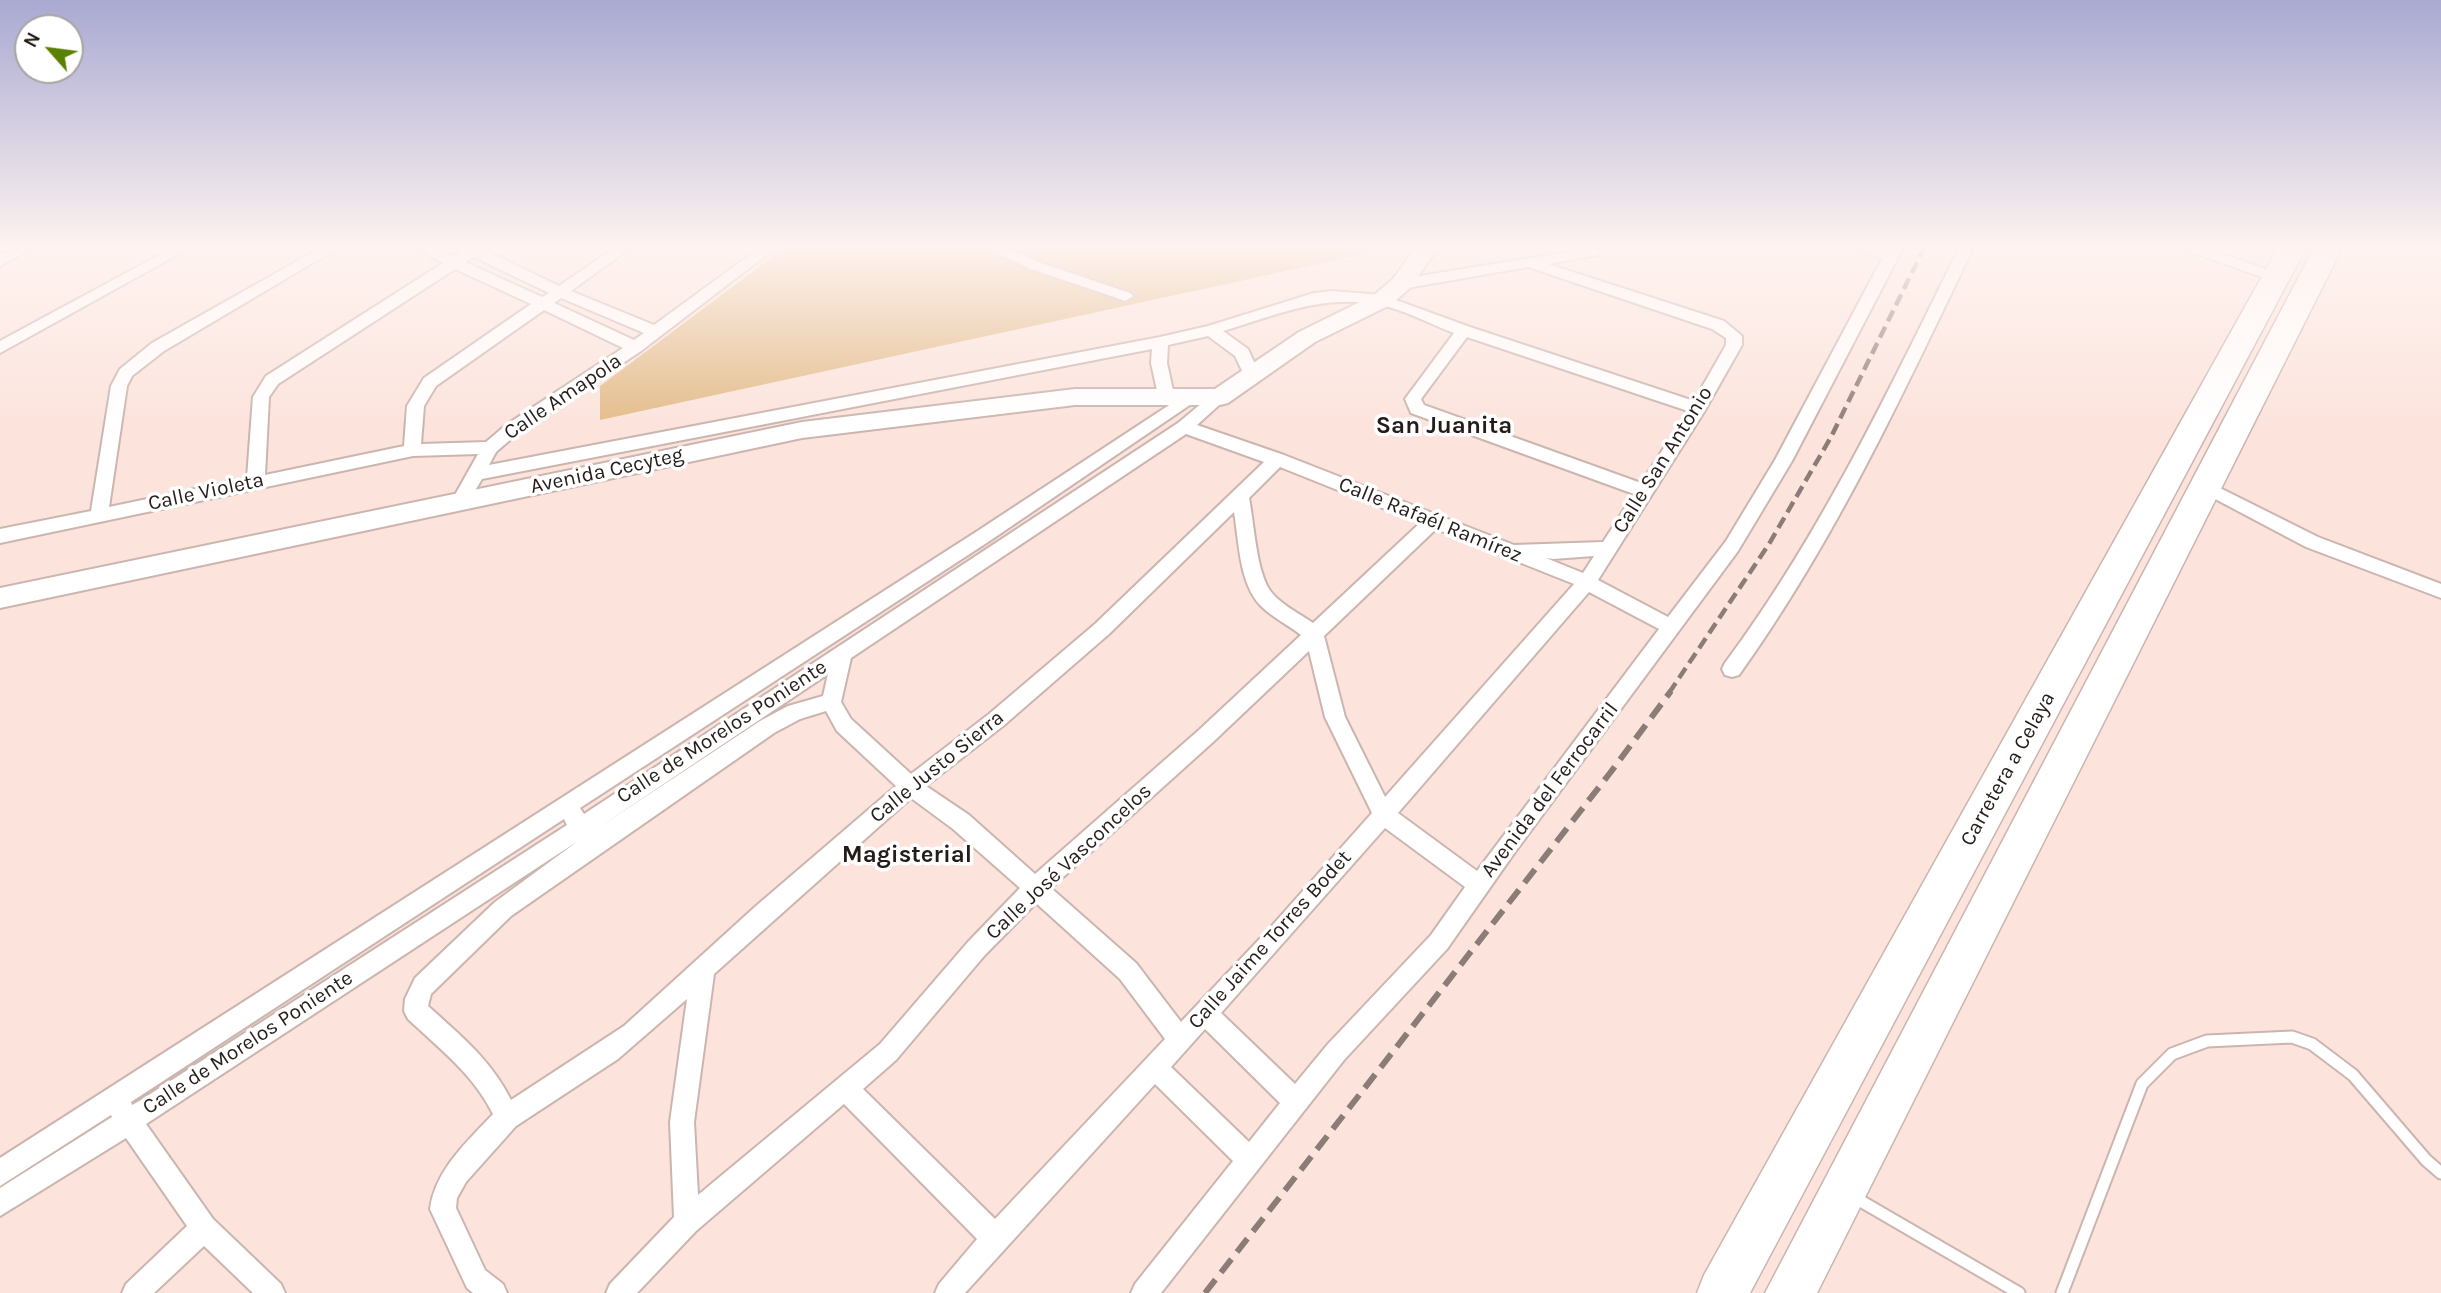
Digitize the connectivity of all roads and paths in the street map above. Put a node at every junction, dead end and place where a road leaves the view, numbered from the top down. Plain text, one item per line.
1 (76, 306) edge
2 (229, 306) edge
3 (386, 306) edge
4 (541, 306) edge
5 (549, 306) edge
6 (594, 306) edge
7 (690, 306) edge
8 (1287, 306) edge
9 (1369, 306) edge
10 (1399, 306) edge
11 (1661, 306) edge
12 (1865, 306) edge
13 (1937, 306) edge
14 (2260, 306) edge
15 (2298, 306) edge
16 (1211, 330) junction
17 (1464, 331) junction
18 (656, 332) junction
19 (1160, 342) junction
20 (635, 347) junction
21 (0, 348) edge
22 (1252, 375) junction
23 (1166, 396) junction
24 (1220, 397) junction
25 (1192, 398) junction
26 (1698, 408) junction
27 (1184, 427) junction
28 (491, 448) junction
29 (413, 450) junction
30 (1278, 459) junction
31 (474, 474) junction
32 (256, 481) junction
33 (2206, 487) junction
34 (1643, 490) junction
35 (1240, 498) junction
36 (460, 502) junction
37 (99, 516) junction
38 (1433, 521) junction
39 (0, 536) edge
40 (990, 544) junction
41 (1608, 548) junction
42 (1505, 550) junction
43 (1587, 582) junction
44 (2441, 591) edge
45 (0, 598) edge
46 (1671, 627) junction
47 (1314, 634) junction
48 (843, 653) junction
49 (1732, 669) dead end
50 (831, 702) junction
51 (718, 735) junction
52 (733, 751) junction
53 (910, 786) junction
54 (566, 805) junction
55 (1383, 814) junction
56 (579, 826) junction
57 (593, 845) junction
58 (1479, 885) junction
59 (1036, 887) junction
60 (367, 933) junction
61 (381, 956) junction
62 (703, 968) junction
63 (1205, 1013) junction
64 (1180, 1041) junction
65 (1155, 1068) junction
66 (845, 1088) junction
67 (116, 1098) junction
68 (1296, 1101) junction
69 (512, 1114) junction
70 (128, 1122) junction
71 (1250, 1160) junction
72 (0, 1173) edge
73 (2441, 1173) edge
74 (1843, 1191) junction
75 (0, 1203) edge
76 (687, 1222) junction
77 (204, 1228) junction
78 (995, 1238) junction
79 (135, 1293) edge
80 (272, 1293) edge
81 (494, 1293) edge
82 (619, 1293) edge
83 (948, 1293) edge
84 (1144, 1293) edge
85 (1722, 1293) edge
86 (1790, 1293) edge
87 (2019, 1293) edge
88 (2062, 1293) edge

1 - 21 street
2 - 37 street
3 - 32 street
4 - 29 street
5 - 20 street
6 - 18 street
7 - 18 street, Calle Amapola
8 - 16 street
9 - 22 street, Calle de Morelos Poniente
10 - 17 street
11 - 26 street, Calle San Antonio
12 - 46 street, Avenida del Ferrocarril
13 - 49 street
14 - 85 highway, Carretera a Celaya
15 - 33 highway
16 - 19 street
16 - 22 street
17 - 26 street
17 - 34 street
18 - 20 street, Calle Amapola
19 - 23 street
19 - 31 street
20 - 28 street, Calle Amapola
22 - 24 street, Calle de Morelos Poniente
23 - 25 street, Avenida Cecyteg
23 - 36 street, Avenida Cecyteg
24 - 25 street, Avenida Cecyteg
24 - 27 street, Calle de Morelos Poniente
25 - 40 street, Calle de Morelos Poniente
26 - 34 street, Calle San Antonio
27 - 30 street, Calle Rafaél Ramírez
27 - 40 street, Calle de Morelos Poniente
28 - 29 street, Calle Amapola
28 - 31 street, Calle Amapola
29 - 32 street, Calle Violeta
30 - 35 street, Calle Justo Sierra
30 - 38 street, Calle Rafaél Ramírez
31 - 36 street, Calle Amapola
32 - 37 street, Calle Violeta
33 - 44 street
33 - 74 highway
34 - 41 street, Calle San Antonio
35 - 47 street
35 - 53 street, Calle Justo Sierra
36 - 45 street, Avenida Cecyteg
37 - 39 street, Calle Violeta
38 - 42 street, Calle Rafaél Ramírez
38 - 47 street, Calle José Vasconcelos
40 - 48 street, Calle de Morelos Poniente
40 - 54 street, Calle de Morelos Poniente
41 - 42 street
41 - 43 street, Calle San Antonio
42 - 43 street, Calle Rafaél Ramírez
43 - 46 street, Calle Rafaél Ramírez
43 - 55 street, Calle Jaime Torres Bodet
46 - 58 street, Avenida del Ferrocarril
47 - 55 street
47 - 59 street, Calle José Vasconcelos
48 - 50 street
48 - 51 street, Calle de Morelos Poniente
50 - 52 street
50 - 53 street
51 - 52 street
51 - 56 street, Calle de Morelos Poniente
52 - 57 street
53 - 59 street
53 - 62 street, Calle Justo Sierra
54 - 56 street
54 - 60 street, Calle de Morelos Poniente
55 - 58 street
55 - 63 street, Calle Jaime Torres Bodet
56 - 57 street
56 - 61 street, Calle de Morelos Poniente
57 - 69 street
58 - 68 street, Avenida del Ferrocarril
59 - 64 street
59 - 66 street, Calle José Vasconcelos
60 - 61 street
60 - 67 street, Calle de Morelos Poniente
61 - 70 street, Calle de Morelos Poniente
62 - 69 street, Calle Justo Sierra
62 - 76 street
63 - 64 street, Calle Jaime Torres Bodet
63 - 68 street
64 - 65 street, Calle Jaime Torres Bodet
65 - 71 street
65 - 78 street, Calle Jaime Torres Bodet
66 - 76 street, Calle José Vasconcelos
66 - 78 street
67 - 70 street
67 - 72 street, Calle de Morelos Poniente
68 - 71 street, Avenida del Ferrocarril
69 - 81 street, Calle Justo Sierra
70 - 75 street, Calle de Morelos Poniente
70 - 77 street
71 - 84 street, Avenida del Ferrocarril
73 - 88 lane
74 - 86 highway
74 - 87 lane
76 - 82 street, Calle José Vasconcelos
77 - 79 street
77 - 80 street
78 - 83 street, Calle Jaime Torres Bodet

